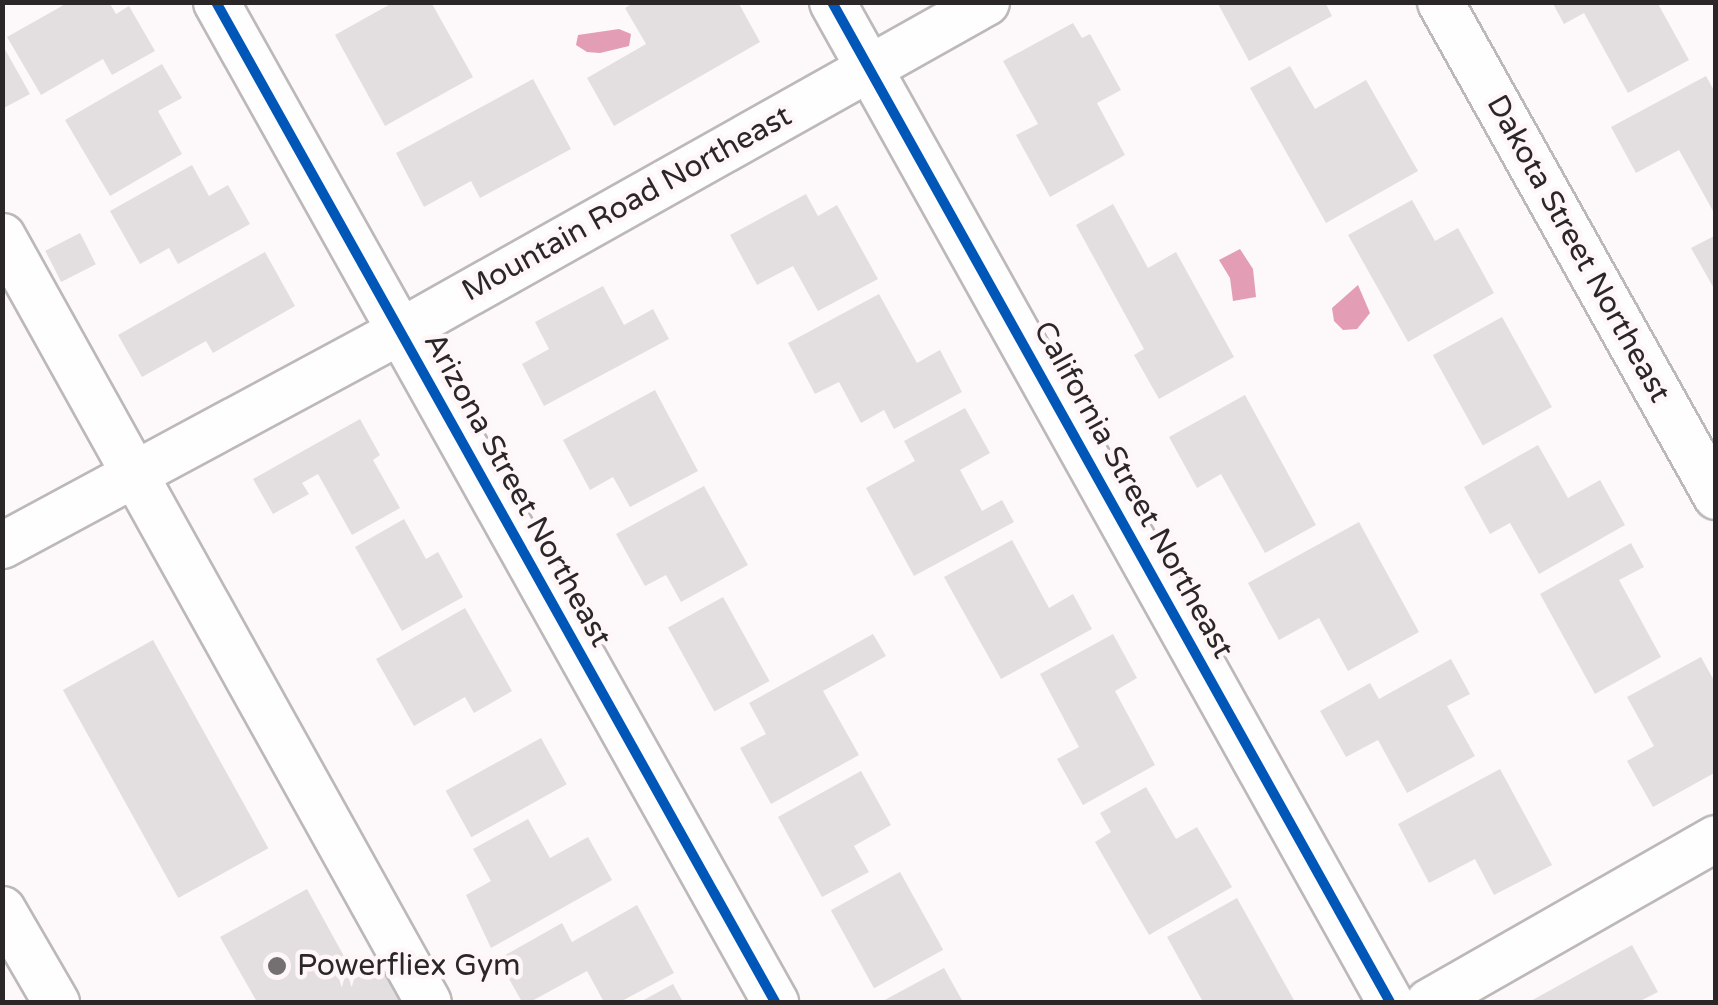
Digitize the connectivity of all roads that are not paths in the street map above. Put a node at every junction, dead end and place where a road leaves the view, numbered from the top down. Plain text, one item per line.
1 (216, 2) edge
2 (832, 2) edge
3 (986, 2) edge
4 (1440, 2) edge
5 (869, 69) junction
6 (2, 236) edge
7 (400, 331) junction
8 (135, 474) junction
9 (1716, 496) edge
10 (2, 545) edge
11 (1716, 838) edge
12 (2, 909) edge
13 (56, 1002) edge
14 (428, 1002) edge
15 (776, 1002) edge
16 (1390, 1002) edge
17 (1428, 1002) edge

1 - 7 street, Arizona Street Northeast
2 - 5 street, California Street Northeast
3 - 5 street, Mountain Road Northeast
4 - 9 street, Dakota Street Northeast
5 - 7 street, Mountain Road Northeast
5 - 16 street, California Street Northeast
6 - 8 street
7 - 8 street, Mountain Road Northeast
7 - 15 street, Arizona Street Northeast
8 - 10 street, Mountain Road Northeast
8 - 14 street
11 - 17 street
12 - 13 street

